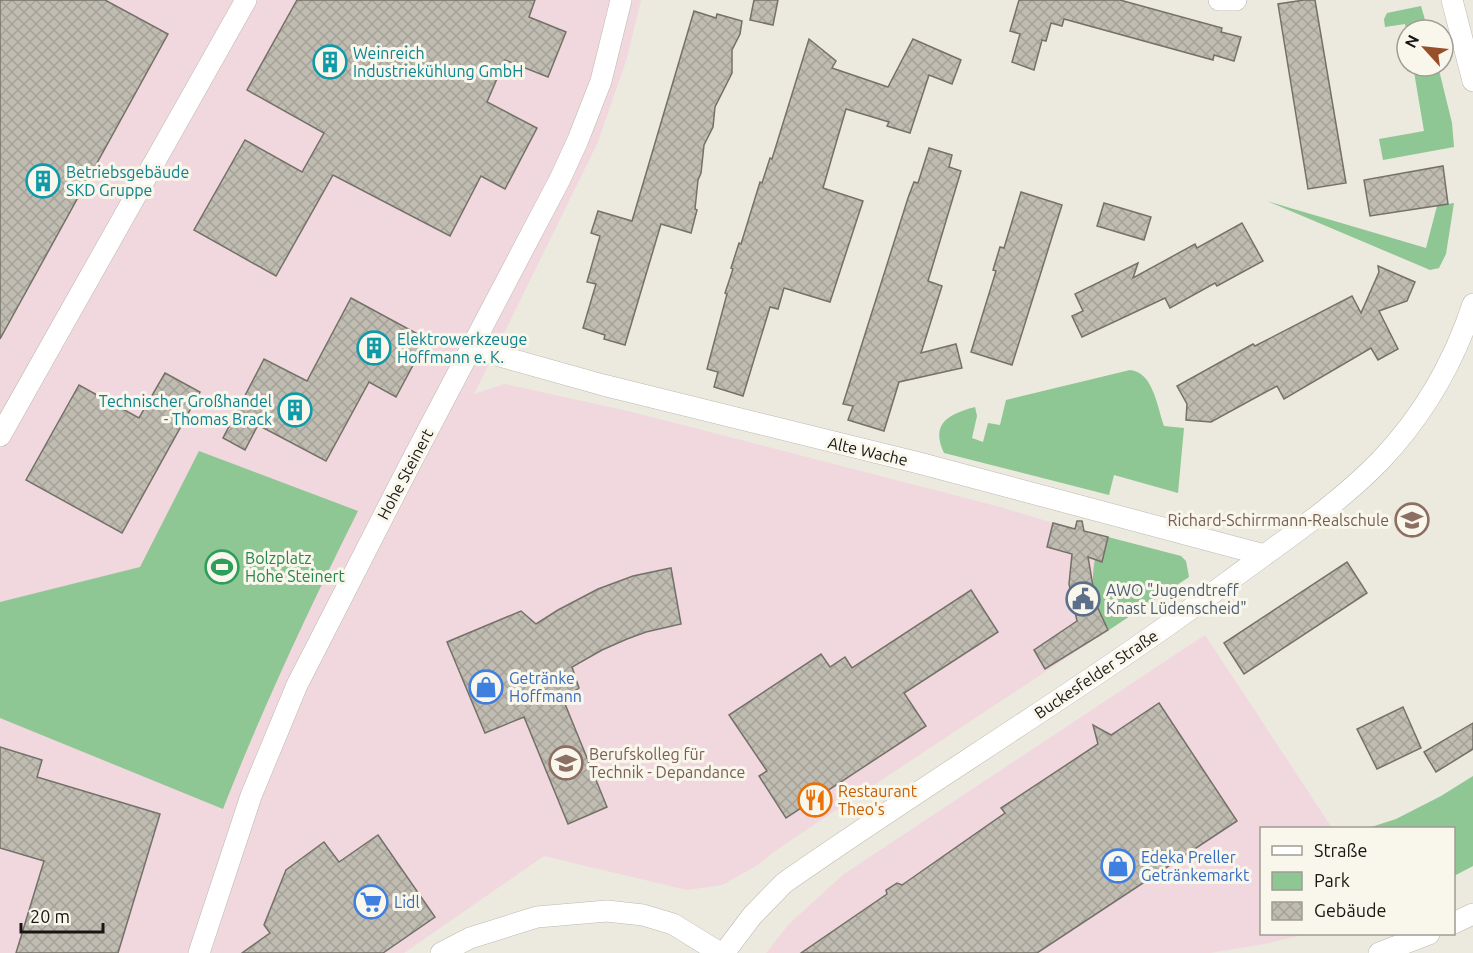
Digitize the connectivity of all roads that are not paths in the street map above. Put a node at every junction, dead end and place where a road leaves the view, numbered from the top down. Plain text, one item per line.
1 (246, 0) edge
2 (621, 0) edge
3 (1219, 0) edge
4 (1236, 0) edge
5 (1452, 0) edge
6 (1473, 81) edge
7 (1473, 304) edge
8 (471, 348) junction
9 (0, 436) edge
10 (1264, 555) junction
11 (1473, 914) edge
12 (1455, 923) edge
13 (1424, 935) edge
14 (473, 946) edge
15 (199, 953) edge
16 (441, 953) edge
17 (722, 953) edge
18 (1379, 953) edge

1 - 9 street
2 - 8 street, Hohe Steinert
3 - 4 street
5 - 6 street
7 - 10 street, Buckesfelder Straße
8 - 10 street, Alte Wache
8 - 15 street, Hohe Steinert
10 - 17 street, Buckesfelder Straße
11 - 12 street
13 - 18 street
14 - 16 street
14 - 17 street

